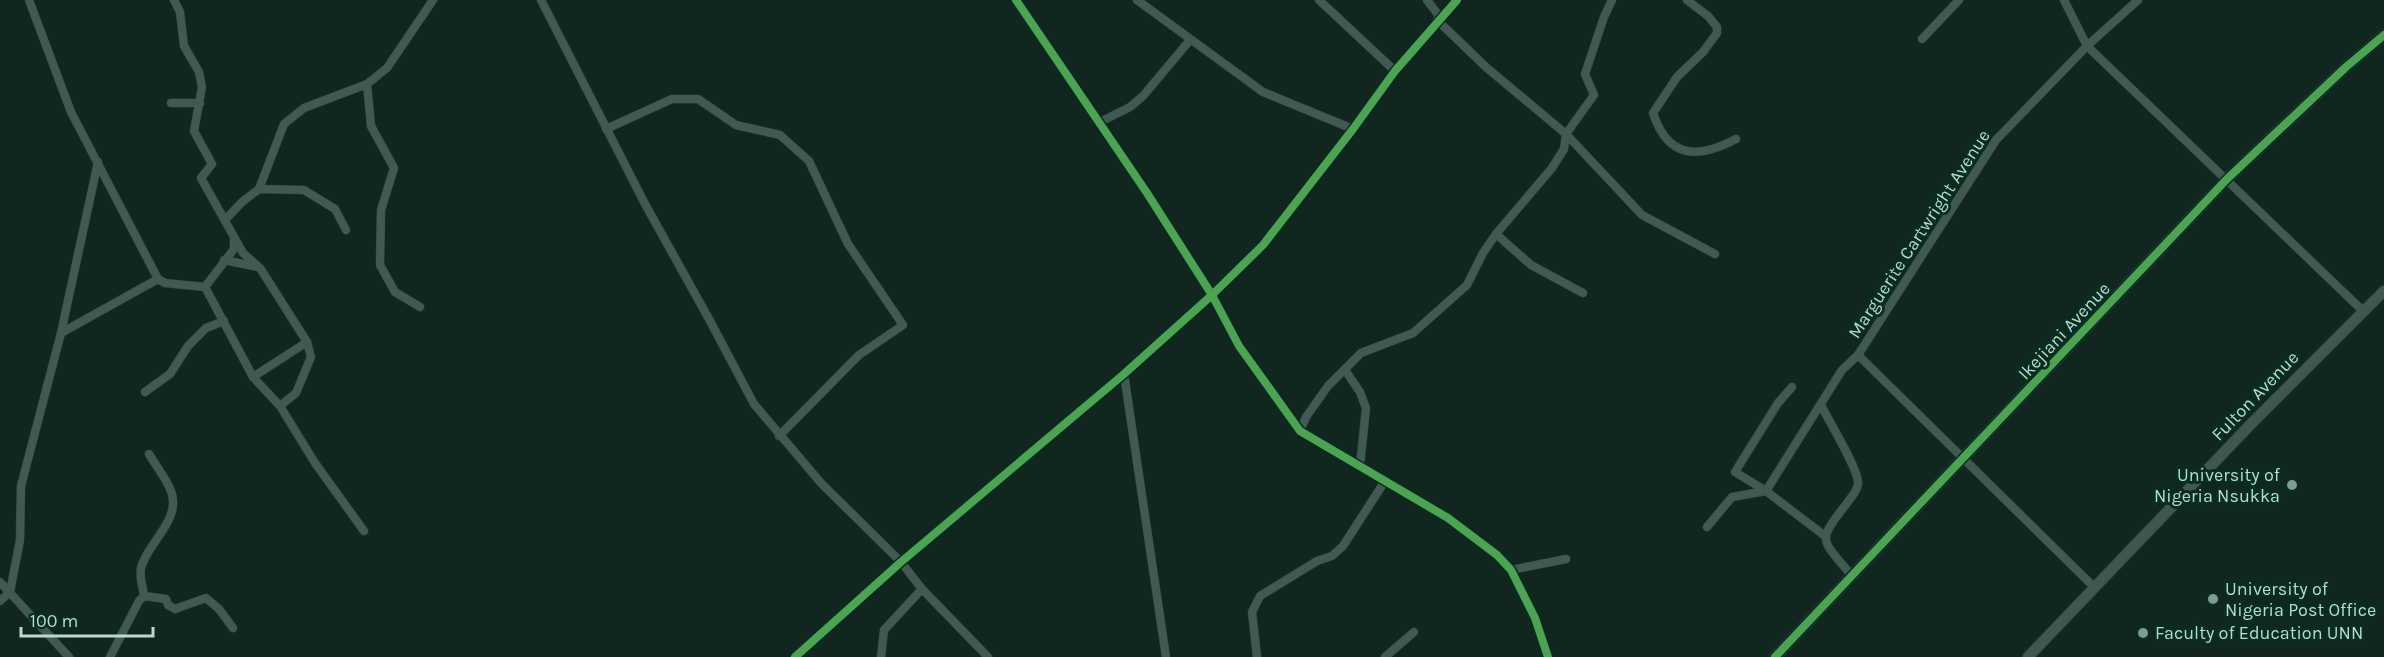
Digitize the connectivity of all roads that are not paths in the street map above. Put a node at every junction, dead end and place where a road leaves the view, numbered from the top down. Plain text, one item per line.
1 (29, 0) edge
2 (39, 0) edge
3 (174, 0) edge
4 (432, 0) edge
5 (541, 0) edge
6 (1016, 0) edge
7 (1137, 0) edge
8 (1319, 0) edge
9 (1427, 0) edge
10 (1457, 0) edge
11 (1612, 0) edge
12 (1687, 0) edge
13 (1959, 0) edge
14 (2064, 0) edge
15 (2138, 0) edge
16 (32, 9) junction
17 (1439, 19) junction
18 (2384, 35) edge
19 (1922, 39) dead end
20 (1190, 40) junction
21 (2087, 46) junction
22 (1395, 70) junction
23 (367, 84) junction
24 (171, 103) dead end
25 (200, 103) junction
26 (1100, 122) junction
27 (606, 129) junction
28 (1353, 129) junction
29 (1566, 134) junction
30 (1736, 139) dead end
31 (98, 162) junction
32 (2228, 179) junction
33 (259, 189) junction
34 (225, 220) junction
35 (230, 230) junction
36 (346, 230) dead end
37 (1496, 234) junction
38 (1715, 254) dead end
39 (224, 261) junction
40 (261, 268) junction
41 (158, 279) junction
42 (205, 287) junction
43 (2384, 291) edge
44 (1582, 293) dead end
45 (1212, 295) junction
46 (420, 307) dead end
47 (2363, 311) junction
48 (224, 321) junction
49 (61, 333) junction
50 (307, 342) junction
51 (1858, 355) junction
52 (1345, 370) junction
53 (1124, 374) junction
54 (253, 377) junction
55 (1792, 387) dead end
56 (145, 392) dead end
57 (1821, 405) junction
58 (280, 406) junction
59 (1300, 431) junction
60 (779, 435) junction
61 (149, 454) dead end
62 (1963, 459) junction
63 (1360, 466) junction
64 (1385, 481) junction
65 (1766, 492) junction
66 (1707, 527) dead end
67 (364, 531) dead end
68 (1825, 536) junction
69 (1566, 559) dead end
70 (901, 562) junction
71 (1511, 570) junction
72 (1851, 575) junction
73 (0, 582) edge
74 (2094, 587) junction
75 (922, 589) junction
76 (10, 592) junction
77 (144, 596) junction
78 (0, 601) edge
79 (233, 628) dead end
80 (1414, 632) dead end
81 (69, 657) edge
82 (110, 657) edge
83 (795, 657) edge
84 (880, 657) edge
85 (988, 657) edge
86 (1166, 657) edge
87 (1257, 657) edge
88 (1385, 657) edge
89 (1548, 657) edge
90 (1775, 657) edge
91 (2028, 657) edge

1 - 16 street
2 - 16 street
3 - 25 street
4 - 23 street
5 - 27 street
6 - 26 street
7 - 20 street
8 - 22 street
9 - 17 street
10 - 17 street
11 - 29 street
12 - 30 street
13 - 19 street
14 - 21 street
15 - 21 street, Marguerite Cartwright Avenue
16 - 31 street
17 - 22 street
17 - 29 street
18 - 32 street, Ikejiani Avenue
20 - 26 street
20 - 28 street
21 - 32 street
21 - 51 street, Marguerite Cartwright Avenue
22 - 28 street
23 - 33 street
23 - 46 street
24 - 25 street
25 - 34 street
26 - 45 street
27 - 60 street
27 - 60 street
28 - 45 street
29 - 37 street
29 - 38 street
31 - 41 street
31 - 49 street
32 - 47 street
32 - 62 street, Ikejiani Avenue
33 - 34 street
33 - 36 street
34 - 35 street
35 - 39 street
35 - 40 street
37 - 44 street
37 - 52 street
39 - 40 street
39 - 42 street
40 - 50 street
41 - 42 street
41 - 49 street
42 - 48 street
43 - 47 street, Fulton Avenue
45 - 53 street
45 - 59 street
47 - 74 street, Fulton Avenue
48 - 54 street
48 - 56 street
49 - 76 street
50 - 54 street
50 - 58 street
51 - 57 street
51 - 62 street, Marguerite Cartwright Avenue
52 - 59 street
52 - 63 street
53 - 70 street
53 - 86 street
54 - 58 street
55 - 65 street
57 - 65 street
57 - 68 street
58 - 67 street
59 - 63 street
60 - 70 street
61 - 77 street
62 - 72 street, Ikejiani Avenue
62 - 74 street, Marguerite Cartwright Avenue
63 - 64 street
64 - 71 street
64 - 87 street
65 - 66 street
65 - 68 street
68 - 72 street
69 - 71 street
70 - 75 street
70 - 83 street
71 - 89 street
72 - 90 street, Ikejiani Avenue
73 - 76 street
74 - 91 street, Fulton Avenue
75 - 84 street
75 - 85 street
76 - 78 street
76 - 81 street
77 - 79 street
77 - 82 street
80 - 88 street

